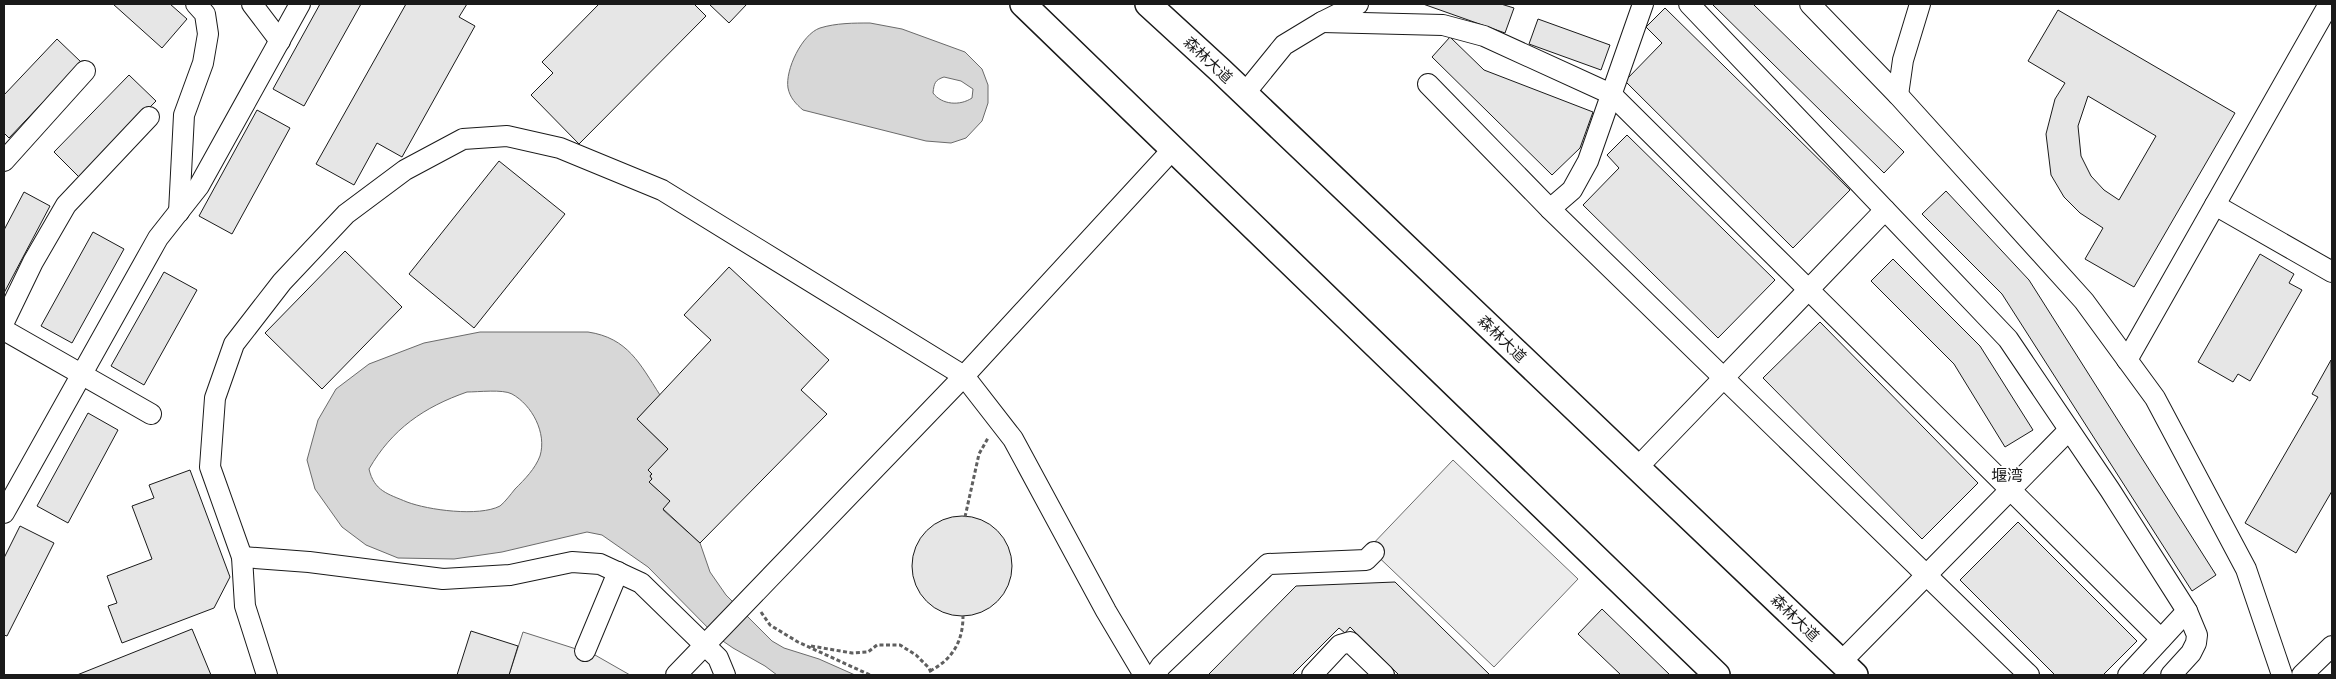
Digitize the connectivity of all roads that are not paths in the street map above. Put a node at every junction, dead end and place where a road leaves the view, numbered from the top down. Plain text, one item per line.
1 (196, 4) edge
2 (252, 4) edge
3 (300, 4) edge
4 (1023, 4) edge
5 (1148, 4) edge
6 (1358, 4) edge
7 (1643, 4) edge
8 (1688, 4) edge
9 (1810, 4) edge
10 (1920, 4) edge
11 (2329, 4) edge
12 (1322, 22) junction
13 (280, 41) junction
14 (85, 72) dead end
15 (1428, 84) dead end
16 (1245, 93) junction
17 (1611, 94) junction
18 (1898, 96) junction
19 (149, 117) dead end
20 (1173, 149) junction
21 (4, 162) edge
22 (2215, 205) junction
23 (1550, 209) junction
24 (1885, 210) junction
25 (179, 212) junction
26 (2332, 272) edge
27 (1809, 290) junction
28 (4, 322) edge
29 (4, 330) edge
30 (2127, 360) junction
31 (81, 375) junction
32 (964, 376) junction
33 (1723, 378) junction
34 (152, 414) dead end
35 (2069, 430) junction
36 (1637, 468) junction
37 (2010, 489) junction
38 (4, 513) edge
39 (1374, 552) dead end
40 (242, 557) junction
41 (618, 572) junction
42 (1925, 575) junction
43 (2187, 611) junction
44 (2161, 639) junction
45 (707, 642) junction
46 (2332, 646) edge
47 (585, 652) dead end
48 (1848, 669) edge
49 (267, 675) edge
50 (676, 675) edge
51 (725, 675) edge
52 (1144, 675) edge
53 (1155, 675) edge
54 (1312, 675) edge
55 (1384, 675) edge
56 (1716, 675) edge
57 (2029, 675) edge
58 (2128, 675) edge
59 (2171, 675) edge
60 (2282, 675) edge
61 (2302, 675) edge

1 - 25 street
2 - 13 street
3 - 13 street
4 - 20 main road
5 - 16 main road, 森林大道
6 - 12 street
7 - 17 street
8 - 24 street
9 - 18 street
10 - 18 street
11 - 22 street
12 - 16 street
12 - 17 street
13 - 25 street
14 - 21 street
15 - 23 street
16 - 36 main road, 森林大道
17 - 23 street
17 - 27 street
18 - 30 street
19 - 28 street
20 - 32 street
20 - 56 main road
22 - 26 street
22 - 30 street
23 - 33 street
24 - 27 street
24 - 35 street
25 - 31 street
27 - 33 street
27 - 37 street
29 - 31 street
30 - 60 street
31 - 34 street
31 - 38 street
32 - 40 street
32 - 45 street
32 - 52 street
33 - 36 street
33 - 42 street
35 - 37 street
35 - 43 street
36 - 48 main road, 森林大道
37 - 42 street
37 - 44 street
39 - 53 street
40 - 41 street
40 - 49 street
41 - 45 street
41 - 47 street
42 - 48 street
42 - 57 street
43 - 44 street
43 - 59 street
44 - 58 street
45 - 50 street
45 - 51 street
46 - 61 street
54 - 55 street

